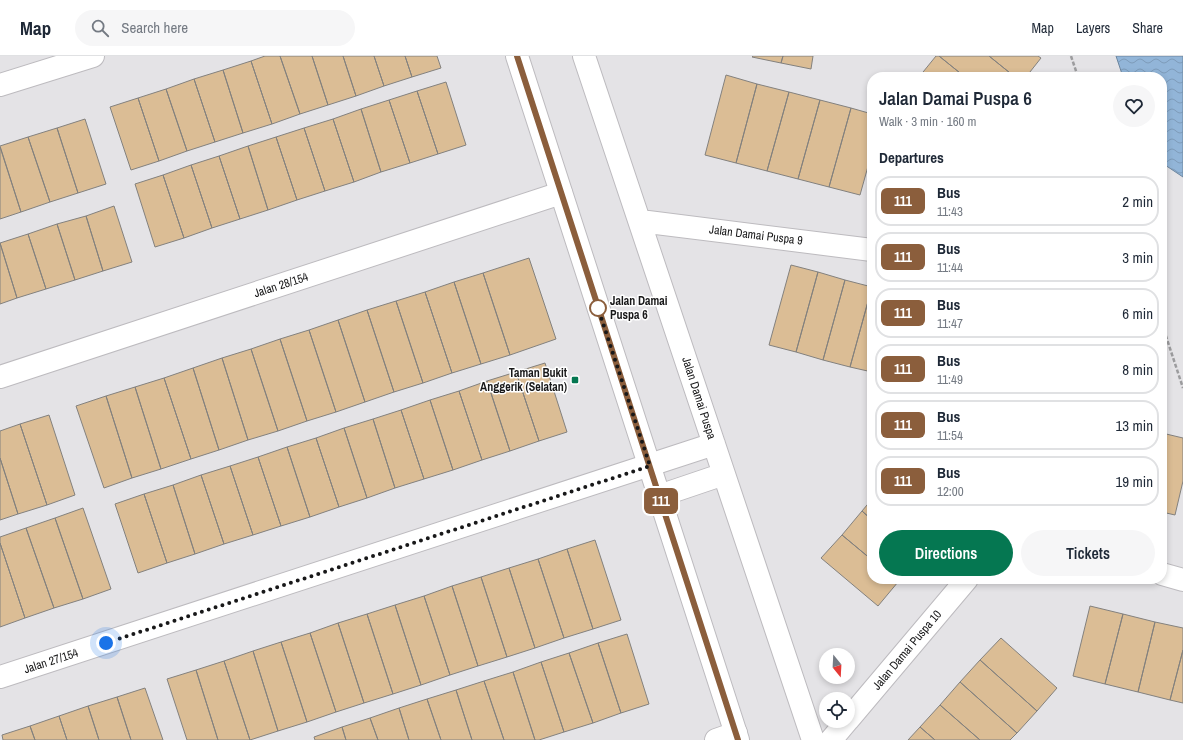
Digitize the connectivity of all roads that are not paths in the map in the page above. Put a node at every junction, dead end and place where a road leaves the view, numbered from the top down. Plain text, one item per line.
1 (93, 56) edge
2 (517, 56) edge
3 (584, 56) edge
4 (0, 85) edge
5 (561, 193) junction
6 (640, 221) junction
7 (867, 249) edge
8 (0, 377) edge
9 (714, 444) junction
10 (650, 466) junction
11 (724, 474) junction
12 (659, 496) junction
13 (1167, 575) edge
14 (1183, 580) edge
15 (963, 584) edge
16 (0, 677) edge
17 (855, 713) edge
18 (842, 728) edge
19 (730, 738) edge
20 (813, 740) edge
21 (831, 740) edge

1 - 4 street
2 - 5 street
3 - 6 street, Jalan Damai Puspa
5 - 8 street, Jalan 28/154
5 - 10 street
6 - 7 street, Jalan Damai Puspa 9
6 - 9 street, Jalan Damai Puspa
9 - 10 street, Jalan 27/154
9 - 11 street, Jalan Damai Puspa
10 - 12 street
10 - 16 street, Jalan 27/154
11 - 12 street
11 - 20 street, Jalan Damai Puspa
12 - 19 street
13 - 14 street
15 - 17 street, Jalan Damai Puspa 10
18 - 21 street, Jalan Damai Puspa 10

